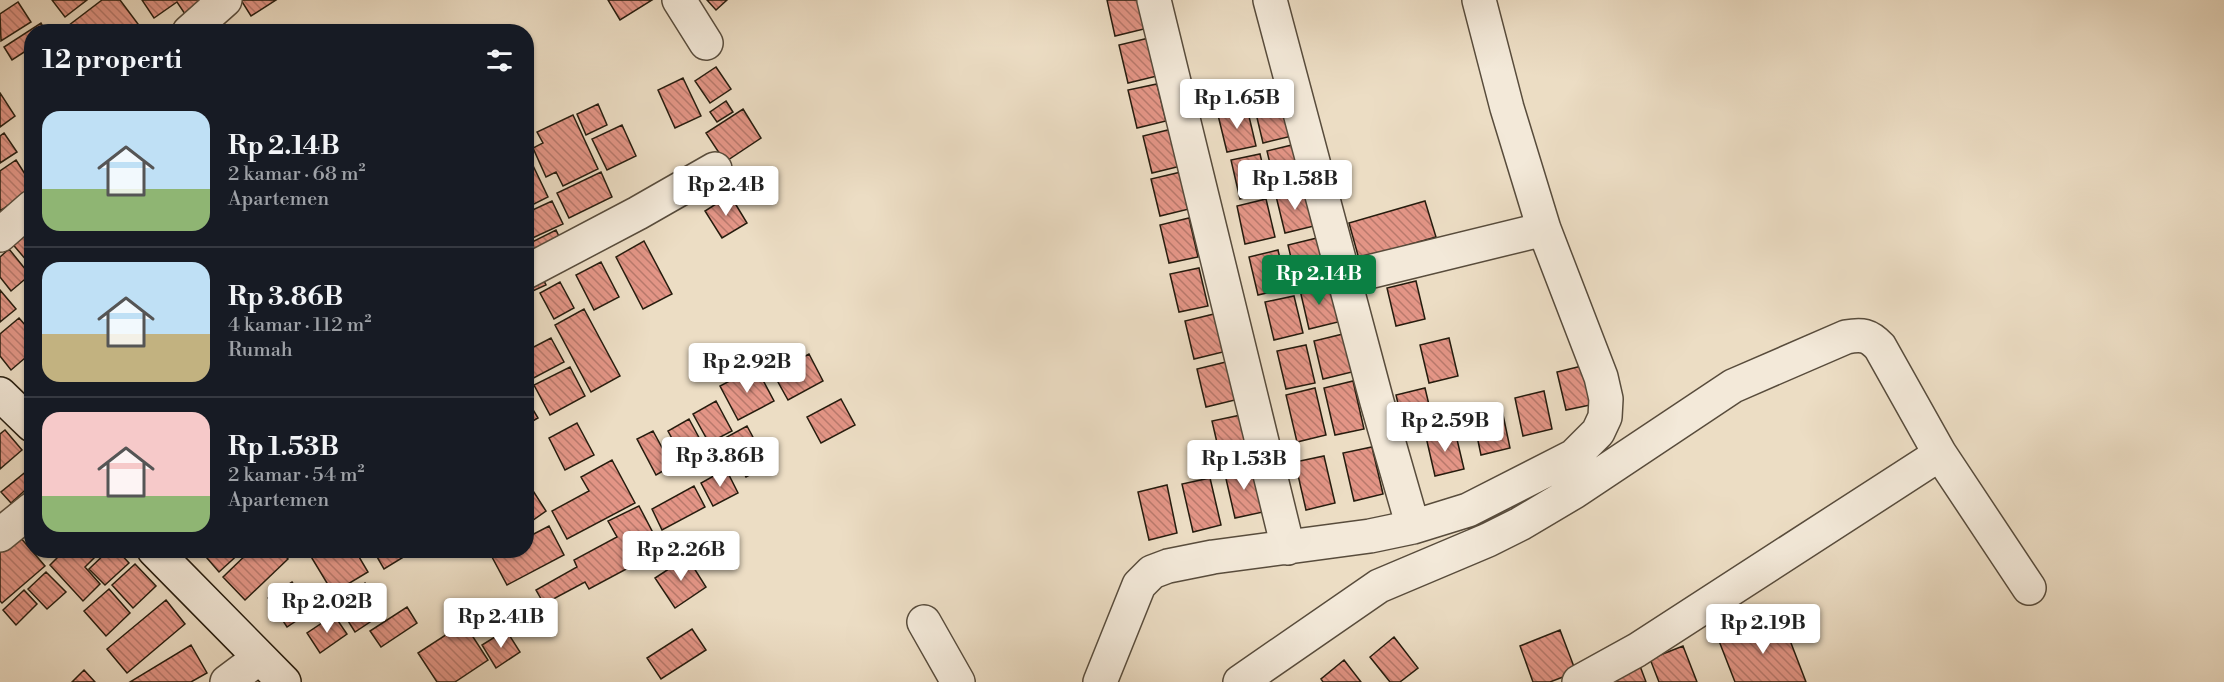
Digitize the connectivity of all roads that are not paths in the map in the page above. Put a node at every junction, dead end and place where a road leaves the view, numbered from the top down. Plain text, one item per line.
1 (225, 0) edge
2 (679, 0) edge
3 (1154, 0) edge
4 (1269, 0) edge
5 (1479, 0) edge
6 (198, 24) edge
7 (706, 43) dead end
8 (715, 169) dead end
9 (24, 216) edge
10 (1544, 229) junction
11 (0, 235) edge
12 (534, 268) edge
13 (1344, 278) junction
14 (0, 394) edge
15 (24, 417) edge
16 (1940, 454) junction
17 (24, 516) edge
18 (1413, 527) junction
19 (0, 536) edge
20 (1288, 548) junction
21 (162, 558) edge
22 (2029, 588) dead end
23 (924, 622) dead end
24 (259, 658) junction
25 (227, 682) edge
26 (284, 682) edge
27 (958, 682) edge
28 (1100, 682) edge
29 (1240, 682) edge
30 (1579, 682) edge

1 - 6 street
2 - 7 street
3 - 20 street
4 - 13 street
5 - 10 street
8 - 12 street
9 - 11 street
10 - 13 street
10 - 18 street
13 - 18 street
14 - 15 street
16 - 22 street
16 - 29 street
16 - 30 street
17 - 19 street
18 - 20 street
20 - 28 street
21 - 24 street
23 - 27 street
24 - 25 street
24 - 26 street

